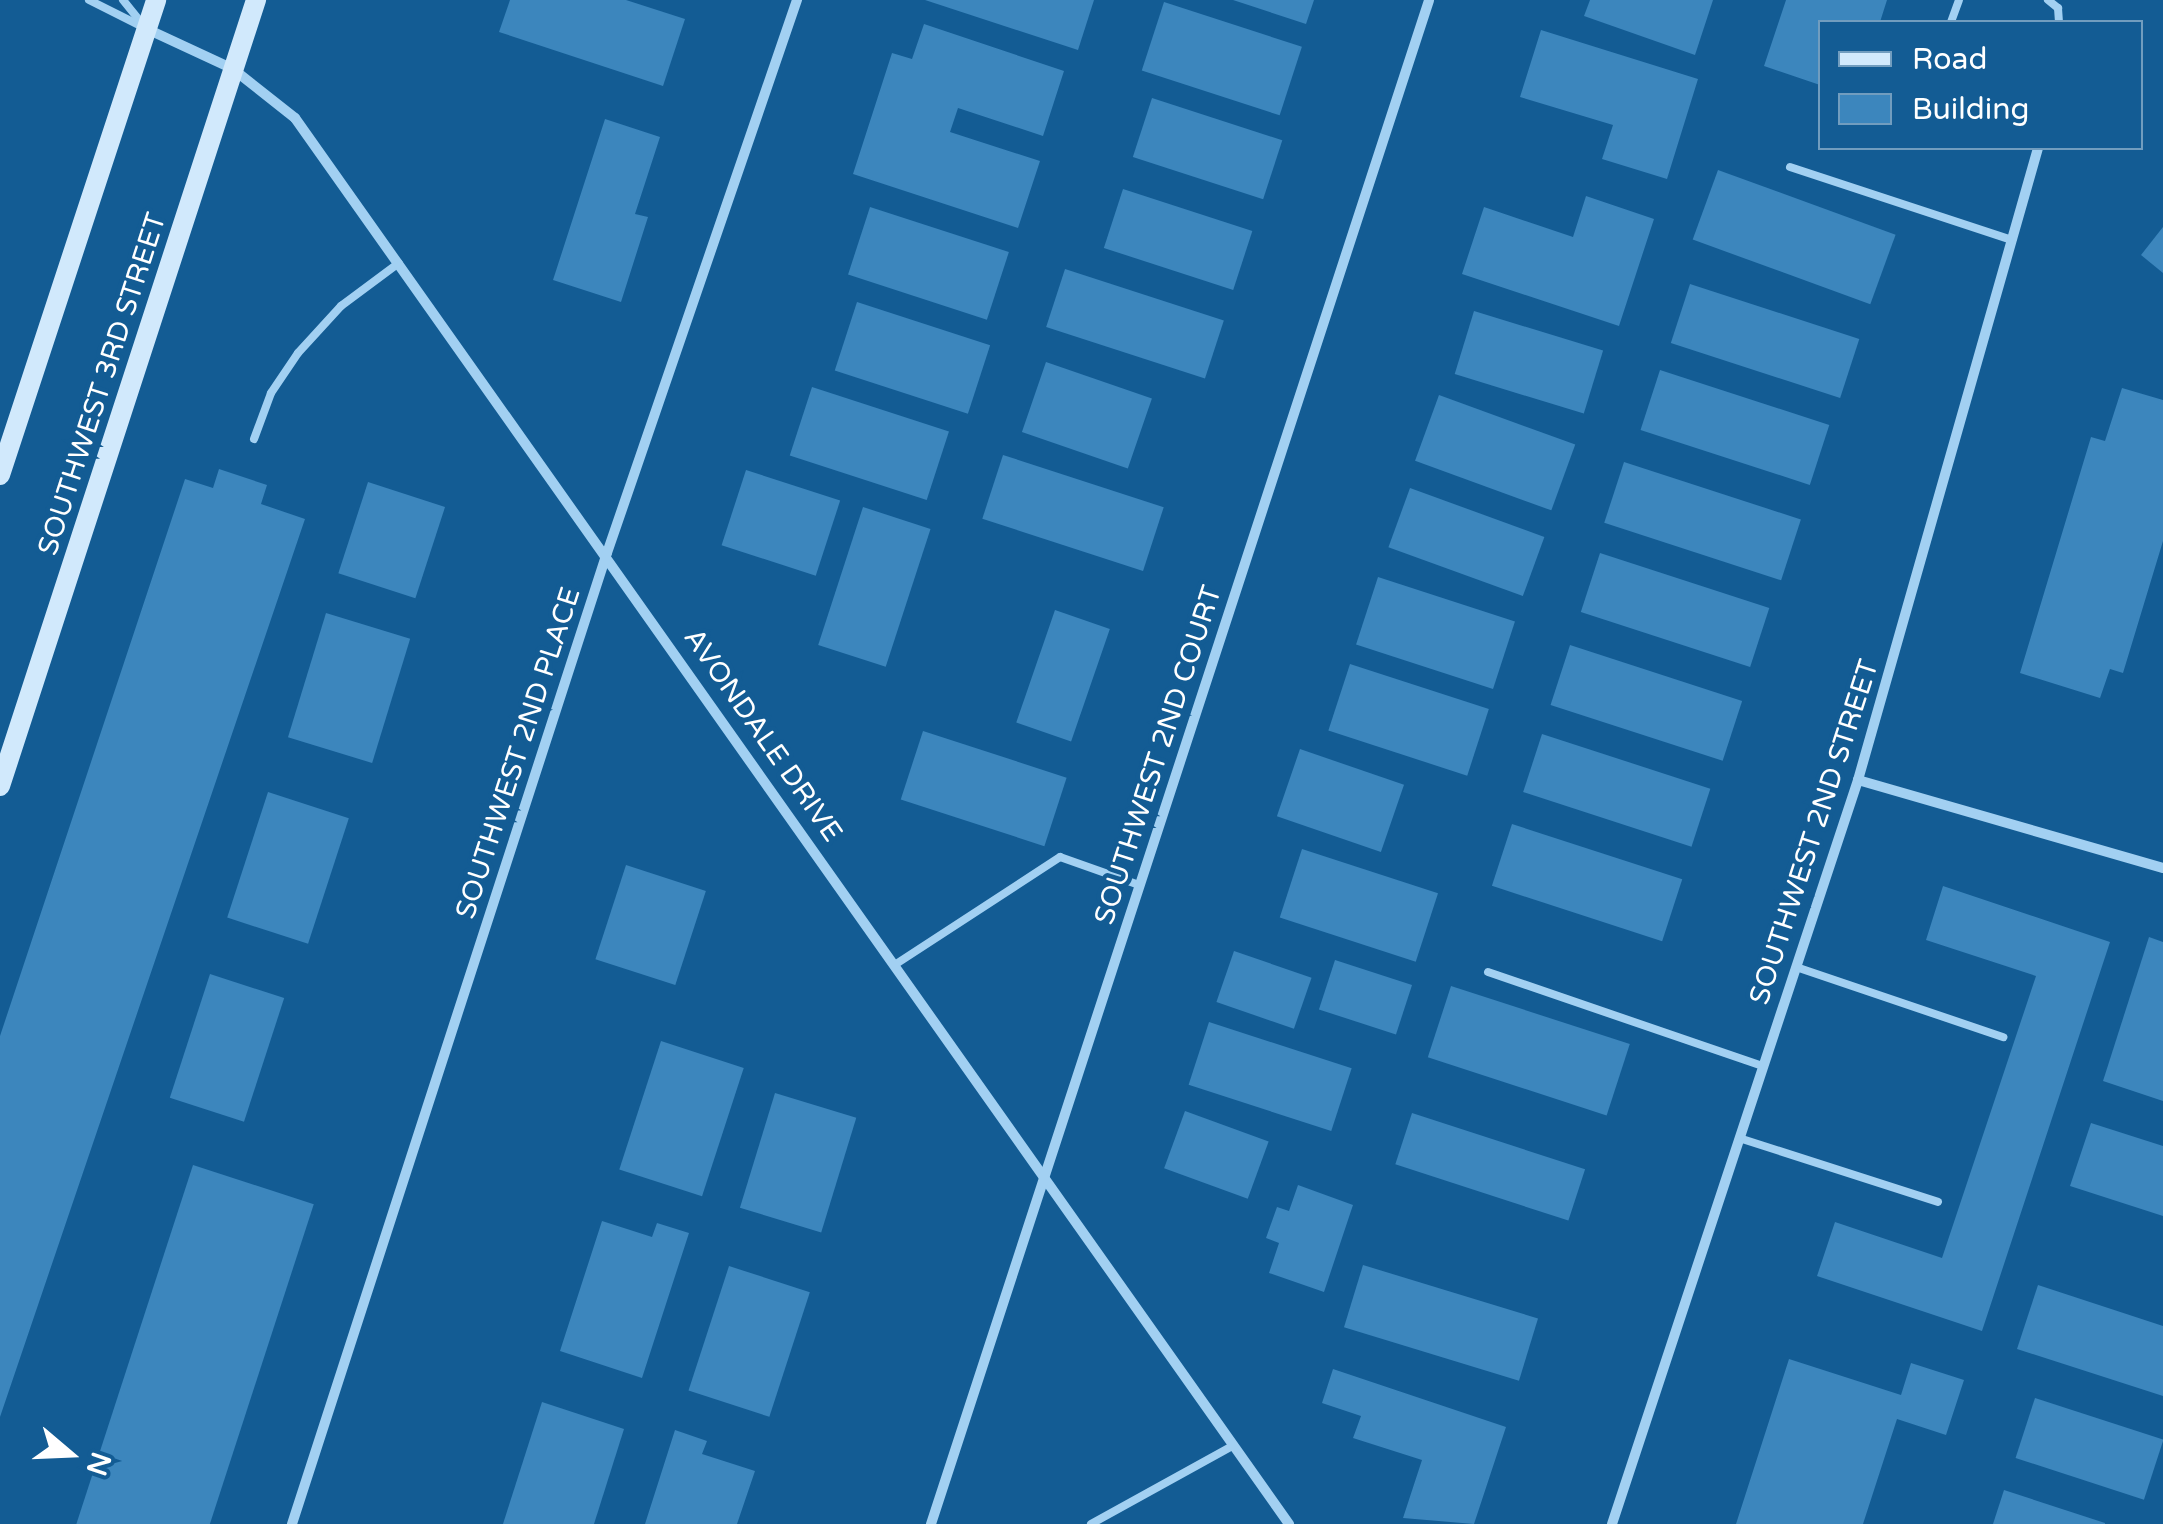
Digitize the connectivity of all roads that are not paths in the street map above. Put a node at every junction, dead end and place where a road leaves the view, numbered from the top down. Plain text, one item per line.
1 (89, 0) edge
2 (123, 0) edge
3 (156, 0) edge
4 (256, 0) edge
5 (797, 0) edge
6 (1429, 0) edge
7 (147, 29) junction
8 (233, 69) junction
9 (2037, 150) edge
10 (1790, 167) dead end
11 (2012, 240) junction
12 (400, 263) junction
13 (254, 439) dead end
14 (0, 475) edge
15 (607, 552) junction
16 (1858, 780) junction
17 (0, 786) edge
18 (2163, 868) edge
19 (1139, 885) junction
20 (896, 964) junction
21 (1796, 967) junction
22 (1488, 972) dead end
23 (2002, 1036) dead end
24 (1763, 1066) junction
25 (1740, 1138) junction
26 (1044, 1176) junction
27 (1938, 1202) dead end
28 (1234, 1445) junction
29 (292, 1524) edge
30 (931, 1524) edge
31 (1091, 1524) edge
32 (1289, 1524) edge
33 (1612, 1524) edge

1 - 7 lane
2 - 7 lane
3 - 7 street
4 - 8 street, SOUTHWEST 3RD STREET
5 - 15 street, SOUTHWEST 2ND PLACE
6 - 19 street, SOUTHWEST 2ND COURT
7 - 8 street, AVONDALE DRIVE
7 - 14 street
8 - 12 street, AVONDALE DRIVE
8 - 17 street, SOUTHWEST 3RD STREET
9 - 11 street, SOUTHWEST 2ND STREET
10 - 11 lane
11 - 16 street, SOUTHWEST 2ND STREET
12 - 13 lane
12 - 15 street, AVONDALE DRIVE
15 - 20 street, AVONDALE DRIVE
15 - 29 street, SOUTHWEST 2ND PLACE
16 - 18 street
16 - 21 street, SOUTHWEST 2ND STREET
19 - 20 lane
19 - 26 street, SOUTHWEST 2ND COURT
20 - 26 street, AVONDALE DRIVE
21 - 23 lane
21 - 24 street, SOUTHWEST 2ND STREET
22 - 24 lane
24 - 25 street, SOUTHWEST 2ND STREET
25 - 27 lane
25 - 33 street, SOUTHWEST 2ND STREET
26 - 28 street, AVONDALE DRIVE
26 - 30 street, SOUTHWEST 2ND COURT
28 - 31 lane
28 - 32 street, AVONDALE DRIVE

